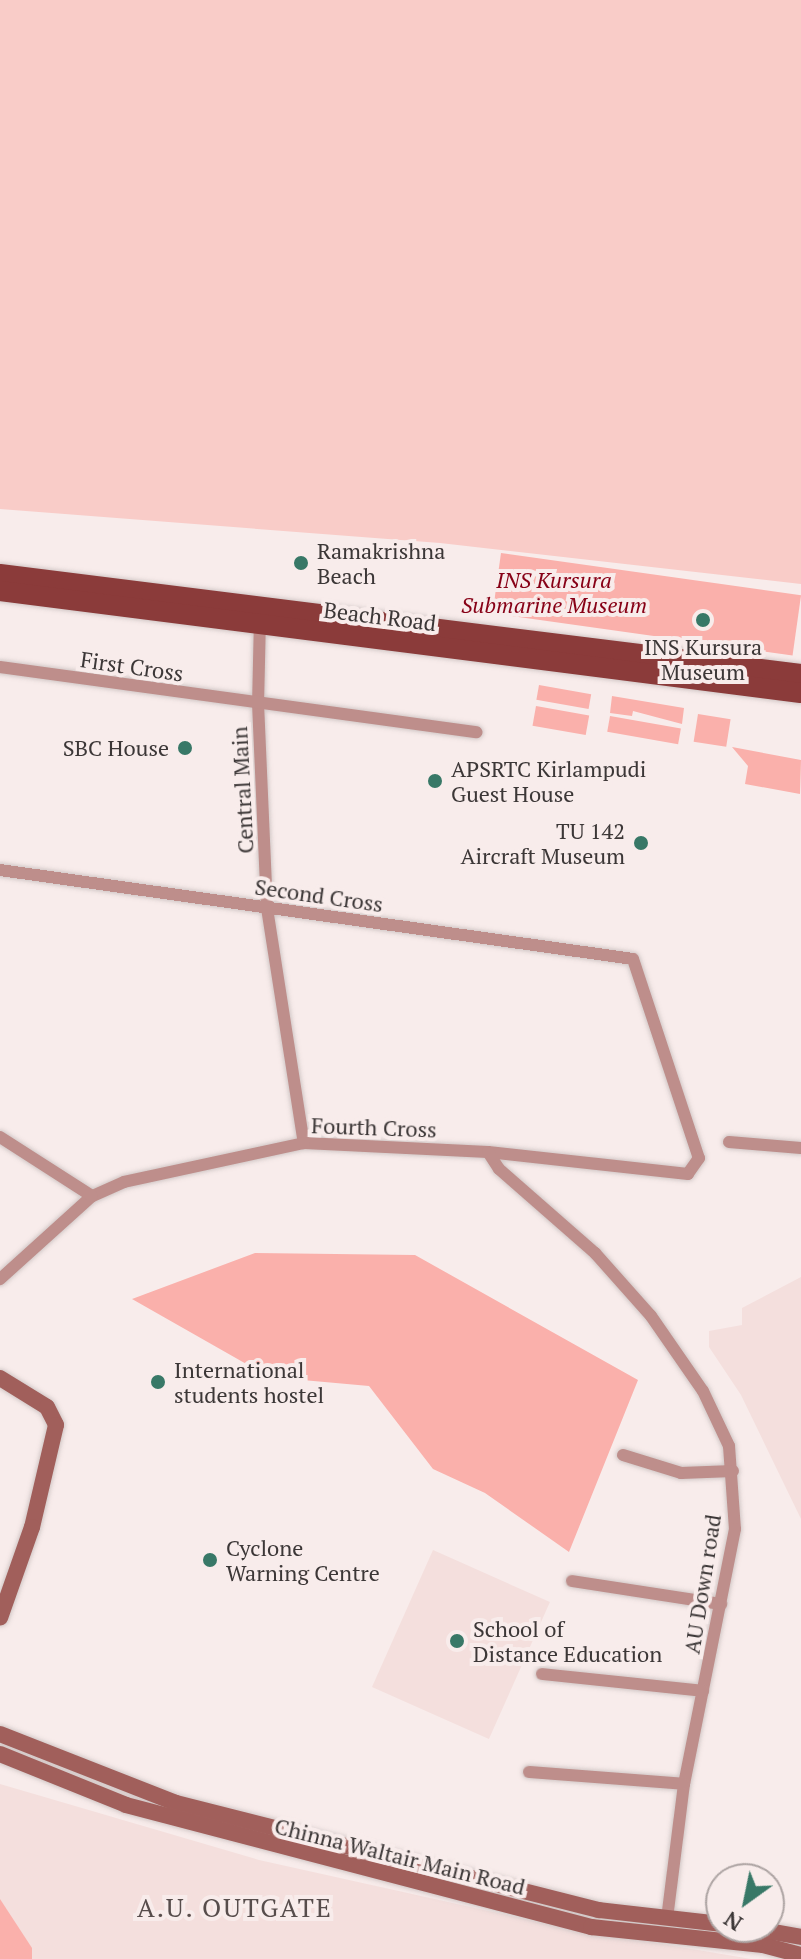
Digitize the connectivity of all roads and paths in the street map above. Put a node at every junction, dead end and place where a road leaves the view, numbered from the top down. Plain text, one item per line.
1 (0, 574) edge
2 (0, 591) edge
3 (260, 616) junction
4 (0, 667) edge
5 (801, 674) edge
6 (801, 693) edge
7 (258, 703) junction
8 (477, 732) dead end
9 (0, 870) edge
10 (267, 908) junction
11 (0, 1137) edge
12 (729, 1142) dead end
13 (304, 1143) junction
14 (801, 1148) edge
15 (488, 1152) junction
16 (688, 1174) joint
17 (92, 1196) junction
18 (0, 1279) edge
19 (0, 1378) edge
20 (623, 1455) dead end
21 (733, 1471) junction
22 (572, 1581) dead end
23 (721, 1604) junction
24 (0, 1618) edge
25 (542, 1674) dead end
26 (703, 1691) junction
27 (0, 1734) edge
28 (0, 1754) edge
29 (529, 1772) dead end
30 (684, 1784) junction
31 (667, 1918) junction
32 (705, 1922) edge
33 (801, 1955) edge

1 - 3 main road, Beach Road
2 - 3 main road, Beach Road
3 - 5 main road, Beach Road
3 - 6 main road, Beach Road
3 - 7 street, Central Main
4 - 7 street, First Cross
7 - 8 street, First Cross
7 - 10 street, Central Main
9 - 10 street, Second Cross
10 - 13 street, Central Main
10 - 16 street, Second Cross
11 - 17 street
12 - 14 street
13 - 15 street, Fourth Cross
13 - 17 street, Fourth Cross
15 - 16 street, Fourth Cross
15 - 21 street, AU Down road
17 - 18 street, Fourth Cross
19 - 24 street
20 - 21 street
21 - 23 street, AU Down road
22 - 23 street
23 - 26 street, AU Down road
25 - 26 street
26 - 30 street, AU Down road
27 - 31 street, Chinna Waltair Main Road
28 - 33 street, Chinna Waltair Main Road
29 - 30 street
30 - 31 street, AU Down road
31 - 32 street, Chinna Waltair Main Road

